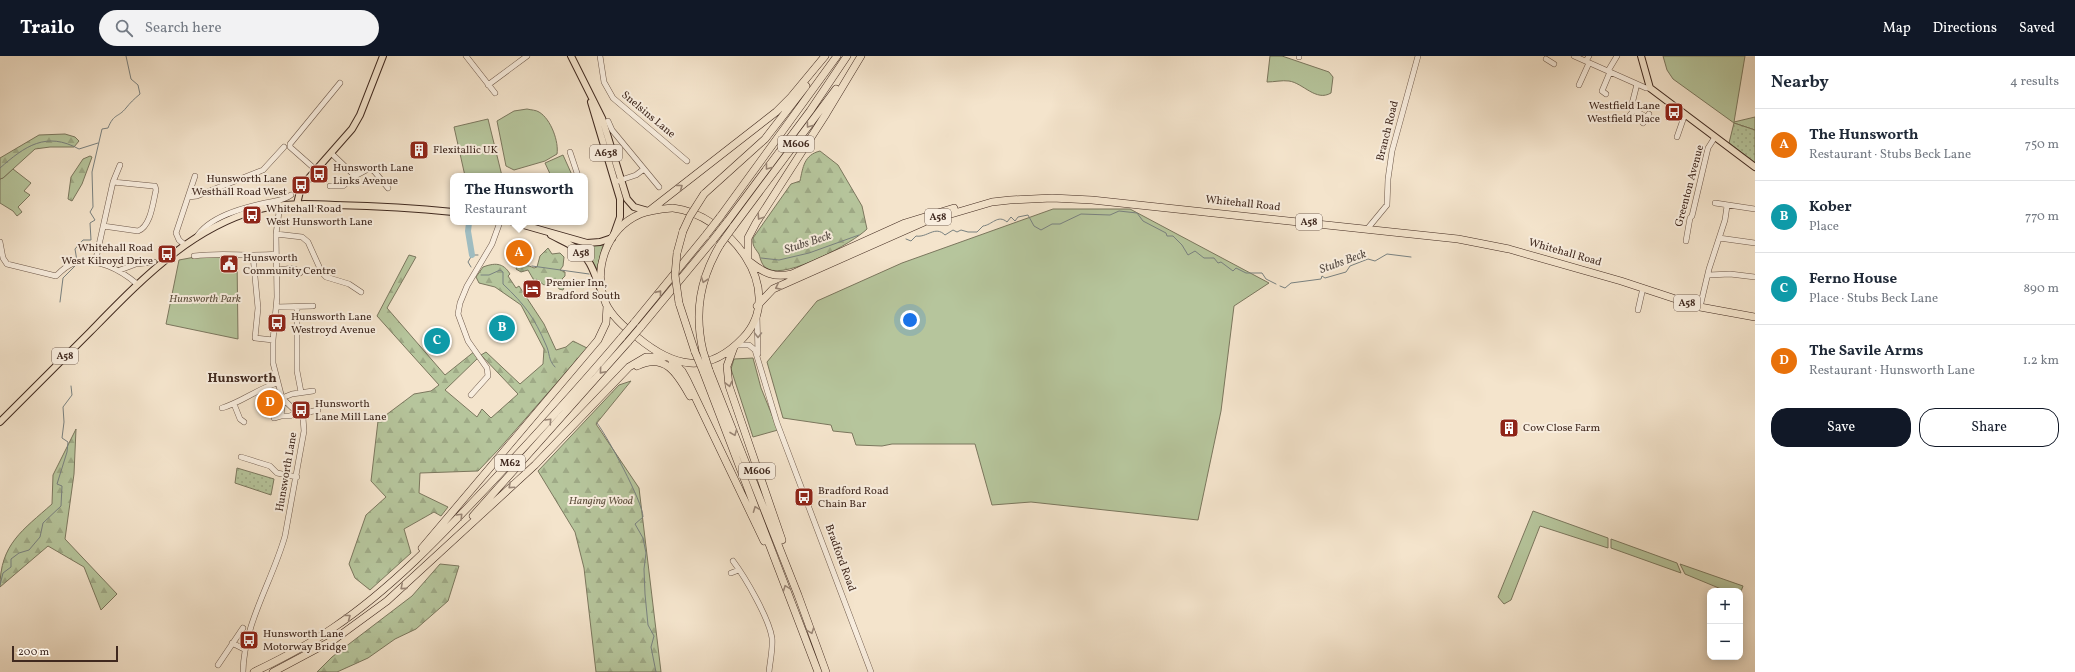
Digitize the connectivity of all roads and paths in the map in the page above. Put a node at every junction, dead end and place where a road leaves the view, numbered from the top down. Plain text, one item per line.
1 (383, 56) edge
2 (466, 56) edge
3 (527, 56) edge
4 (571, 56) edge
5 (600, 56) edge
6 (826, 56) edge
7 (837, 56) edge
8 (848, 56) edge
9 (1418, 56) edge
10 (1574, 56) edge
11 (1589, 56) edge
12 (1617, 56) edge
13 (1641, 56) edge
14 (860, 58) edge
15 (1588, 62) junction
16 (1609, 72) junction
17 (340, 83) dead end
18 (1638, 84) junction
19 (488, 85) junction
20 (1578, 85) dead end
21 (1650, 88) junction
22 (1602, 91) dead end
23 (495, 93) dead end
24 (1634, 110) junction
25 (1685, 114) junction
26 (1630, 115) dead end
27 (608, 121) dead end
28 (1643, 123) dead end
29 (1677, 137) dead end
30 (1715, 137) junction
31 (284, 147) dead end
32 (570, 152) dead end
33 (331, 153) junction
34 (687, 161) dead end
35 (120, 165) dead end
36 (1755, 168) edge
37 (644, 169) junction
38 (316, 170) junction
39 (577, 173) edge
40 (196, 176) dead end
41 (355, 176) junction
42 (112, 182) junction
43 (618, 182) junction
44 (330, 186) dead end
45 (658, 187) dead end
46 (388, 188) dead end
47 (291, 195) dead end
48 (188, 197) junction
49 (992, 202) junction
50 (1714, 203) dead end
51 (297, 204) junction
52 (280, 205) junction
53 (1727, 206) junction
54 (260, 207) junction
55 (1755, 210) edge
56 (648, 211) junction
57 (450, 212) edge
58 (499, 225) edge
59 (524, 225) edge
60 (103, 226) junction
61 (1368, 228) junction
62 (539, 229) junction
63 (276, 234) junction
64 (613, 237) junction
65 (1719, 238) junction
66 (0, 242) edge
67 (1687, 242) dead end
68 (1755, 243) edge
69 (185, 245) junction
70 (276, 254) junction
71 (194, 256) dead end
72 (253, 256) junction
73 (749, 261) junction
74 (154, 262) dead end
75 (94, 263) junction
76 (120, 270) junction
77 (276, 270) junction
78 (300, 273) dead end
79 (1709, 275) junction
80 (1755, 277) edge
81 (138, 284) junction
82 (1643, 288) junction
83 (361, 292) dead end
84 (604, 295) junction
85 (606, 304) junction
86 (313, 306) dead end
87 (276, 307) junction
88 (297, 307) junction
89 (757, 307) junction
90 (1700, 307) junction
91 (1638, 310) dead end
92 (1755, 317) edge
93 (273, 340) junction
94 (625, 340) junction
95 (735, 346) junction
96 (699, 352) junction
97 (668, 358) junction
98 (758, 361) junction
99 (706, 371) junction
100 (277, 383) junction
101 (609, 388) junction
102 (313, 391) dead end
103 (301, 392) junction
104 (471, 395) dead end
105 (283, 398) junction
106 (234, 404) junction
107 (222, 408) dead end
108 (318, 410) dead end
109 (299, 413) junction
110 (281, 416) junction
111 (274, 418) dead end
112 (240, 421) dead end
113 (0, 422) edge
114 (708, 425) junction
115 (241, 458) dead end
116 (252, 461) junction
117 (251, 466) dead end
118 (297, 477) junction
119 (775, 558) junction
120 (432, 560) junction
121 (733, 561) dead end
122 (739, 570) junction
123 (731, 573) dead end
124 (391, 581) junction
125 (798, 595) junction
126 (243, 628) dead end
127 (232, 644) junction
128 (244, 649) junction
129 (218, 665) dead end
130 (243, 672) edge
131 (254, 672) edge
132 (273, 672) edge
133 (769, 672) edge
134 (818, 672) edge
135 (826, 672) edge
136 (872, 672) edge

1 - 33 main road
2 - 19 street
3 - 19 street
4 - 43 main road
5 - 34 street, Snelsins Lane
56 -> 6 highway
6 - 96 highway, M606, bridge
94 -> 7 highway, M62, bridge
8 -> 94 highway, M62, bridge
9 - 61 street, Branch Road
10 - 15 street
11 - 15 street
12 - 16 street
13 - 21 main road
14 -> 73 highway
14 -> 96 highway, M606, bridge
15 - 16 street
15 - 20 street
16 - 18 street
16 - 22 street
17 - 38 street
18 - 21 street
18 - 24 street
19 - 23 street
21 - 25 main road
24 - 26 street
24 - 28 street
25 - 29 street
25 - 30 main road
27 - 37 street
30 - 36 main road
30 - 67 street, Greenton Avenue
31 - 48 street
32 - 39 street
33 - 38 main road
33 - 41 street
35 - 42 street
37 - 43 street
37 - 45 street
38 - 51 main road
40 - 48 street
41 - 44 street
41 - 46 street
42 - 60 street
42 - 60 street
43 - 56 main road
43 - 64 main road
47 - 54 street
48 - 69 street
49 - 61 highway, Whitehall Road / A58
49 - 73 highway, A58
49 -> 89 highway, Whitehall Road / A58
50 - 53 street
51 - 52 main road, A58
51 - 57 main road, A58
52 - 54 main road, A58
52 - 63 street
53 - 55 street
53 - 65 street
54 - 69 main road, A58
56 - 64 highway
56 - 73 highway
58 - 104 street
59 - 62 main road, A58
60 - 75 street
61 - 82 highway, Whitehall Road / A58
62 - 64 main road, A58
62 - 84 main road, A58
63 - 70 street
63 - 83 street
64 - 84 highway
65 - 68 street
65 - 79 street
66 - 75 street
69 - 81 main road, A58
70 - 72 street
70 - 77 street
71 - 72 street
72 - 93 street
73 - 89 highway
74 - 76 street
75 - 76 street
76 - 81 street
77 - 78 street
77 - 87 street
79 - 80 street
79 - 90 street
81 - 113 main road, A58
82 - 90 highway, Whitehall Road / A58
82 - 91 street
84 - 85 highway
85 - 97 highway
85 - 124 highway
86 - 88 street
87 - 88 street
87 - 93 street
88 - 103 street
89 - 95 highway
89 -> 98 street, Bradford Road
90 - 92 highway, Whitehall Road / A58
93 - 100 street
94 -> 120 highway, M62
124 -> 94 highway, M62
95 - 97 highway
95 - 98 street, Bradford Road
95 -> 125 highway, M606
96 - 99 highway, M606, bridge
97 - 101 highway
97 - 114 highway, M606
98 - 136 street, Bradford Road
119 -> 99 highway, M606
99 -> 125 highway, M606
100 - 105 street
100 - 106 street
101 - 114 highway
101 -> 120 highway
102 - 103 street
103 - 105 street
105 - 109 street
105 - 110 street
106 - 107 street
106 - 112 street
108 - 109 street
109 - 110 street
109 - 118 street, Hunsworth Lane
110 - 111 street
114 - 119 highway, M606
115 - 116 street
116 - 117 street
116 - 118 street
118 - 128 street, Hunsworth Lane
134 -> 119 highway, M606
120 -> 132 highway, M62
121 - 122 street
122 - 123 street
122 - 133 street
131 -> 124 highway, M62
125 -> 135 highway, M606
126 - 127 street
127 - 128 street
127 - 129 street
128 - 130 street, Hunsworth Lane

